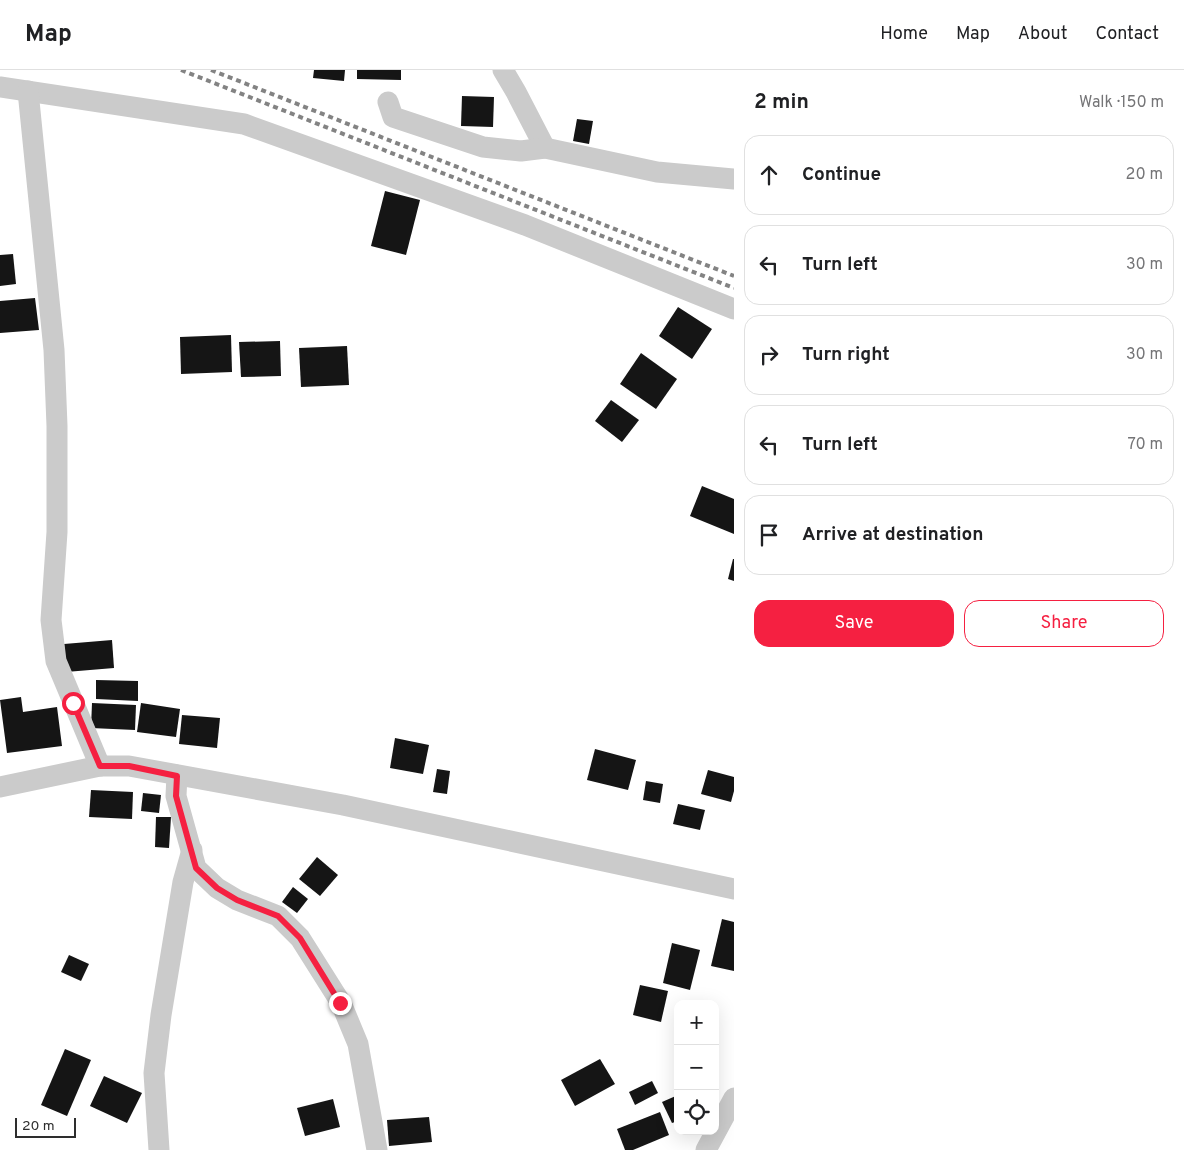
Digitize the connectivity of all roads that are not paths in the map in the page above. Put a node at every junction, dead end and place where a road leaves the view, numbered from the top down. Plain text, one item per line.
1 (502, 70) edge
2 (10, 84) edge
3 (388, 102) dead end
4 (545, 148) junction
5 (734, 179) edge
6 (734, 309) edge
7 (100, 766) junction
8 (177, 776) junction
9 (0, 787) edge
10 (192, 850) junction
11 (734, 889) edge
12 (734, 1098) edge
13 (158, 1150) edge
14 (377, 1150) edge
15 (706, 1150) edge

1 - 4 street
2 - 6 street
2 - 7 street
3 - 4 street
4 - 5 street
7 - 8 street
7 - 9 street
8 - 10 street
8 - 11 street
10 - 13 street
10 - 14 street
12 - 15 street

